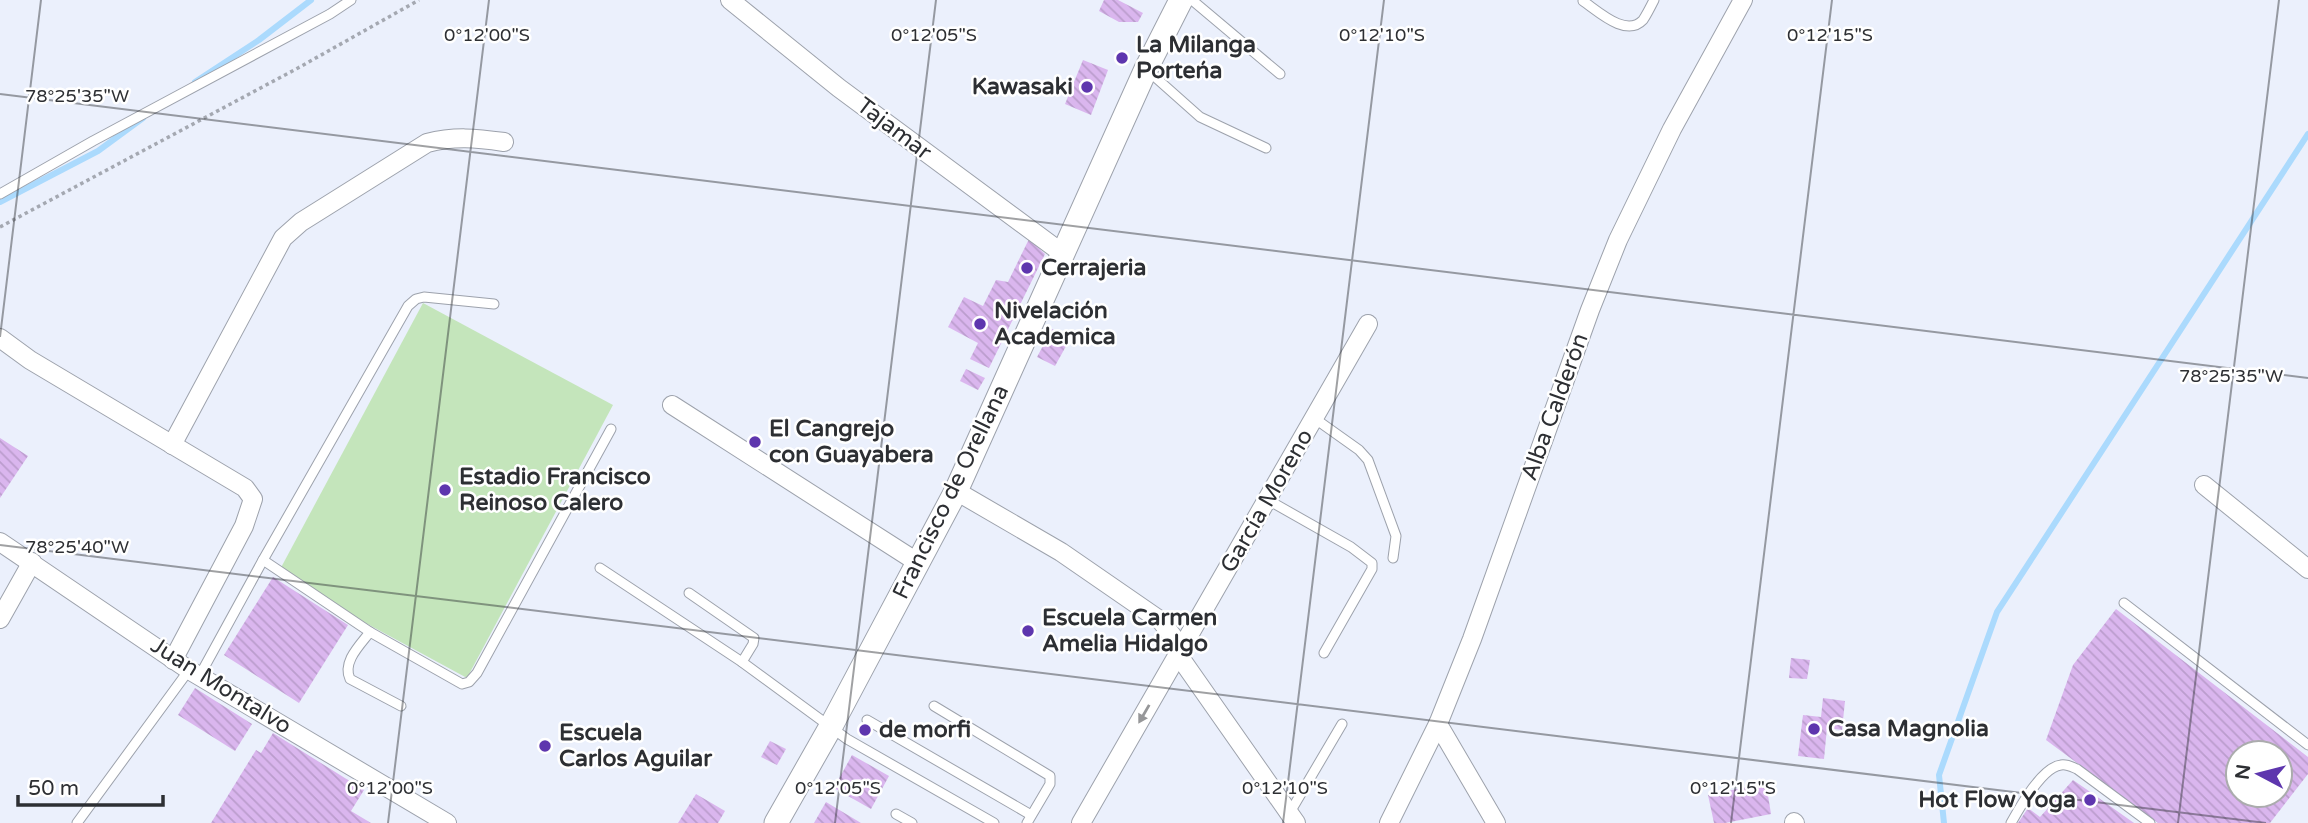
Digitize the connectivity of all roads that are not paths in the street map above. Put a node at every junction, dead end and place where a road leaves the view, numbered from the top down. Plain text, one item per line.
1 (351, 0) edge
2 (730, 0) edge
3 (1181, 0) edge
4 (1192, 0) edge
5 (1654, 0) edge
6 (1743, 0) edge
7 (1583, 1) edge
8 (1146, 69) junction
9 (1280, 74) dead end
10 (504, 142) dead end
11 (1266, 148) dead end
12 (0, 194) edge
13 (1062, 253) junction
14 (494, 304) dead end
15 (1368, 324) dead end
16 (0, 338) edge
17 (672, 405) dead end
18 (1314, 418) junction
19 (611, 429) dead end
20 (172, 445) junction
21 (2204, 485) dead end
22 (956, 491) junction
23 (1268, 500) junction
24 (0, 542) edge
25 (1393, 558) dead end
26 (263, 560) junction
27 (32, 562) junction
28 (918, 562) junction
29 (600, 568) dead end
30 (2308, 569) edge
31 (689, 593) dead end
32 (2124, 603) dead end
33 (0, 619) edge
34 (370, 632) junction
35 (1324, 653) dead end
36 (1179, 656) junction
37 (173, 660) junction
38 (742, 662) junction
39 (195, 672) junction
40 (401, 706) dead end
41 (934, 706) dead end
42 (867, 720) dead end
43 (1342, 724) dead end
44 (1438, 724) junction
45 (830, 728) junction
46 (2308, 745) edge
47 (896, 814) dead end
48 (1293, 818) edge
49 (1029, 819) edge
50 (77, 823) edge
51 (447, 823) edge
52 (776, 823) edge
53 (912, 823) edge
54 (995, 823) edge
55 (1081, 823) edge
56 (1388, 823) edge
57 (1496, 823) edge
58 (2011, 823) edge
59 (2150, 823) edge

1 - 12 lane
2 - 13 street, Tajamar
3 - 8 street, Francisco de Orellana
4 - 9 lane
5 - 7 lane
6 - 44 street, Alba Calderón
8 - 11 lane
8 - 13 street, Francisco de Orellana
10 - 20 street
13 - 22 street, Francisco de Orellana
14 - 26 lane
15 - 18 street, García Moreno
16 - 20 street
17 - 28 street
18 - 23 street, García Moreno
18 - 25 lane
19 - 34 lane
20 - 37 street
21 - 30 street
22 - 28 street, Francisco de Orellana
22 - 36 street
23 - 35 lane
23 - 36 street, García Moreno
24 - 27 street, Juan Montalvo
26 - 34 lane
26 - 39 lane
27 - 33 street
27 - 37 street, Juan Montalvo
28 - 45 street, Francisco de Orellana
29 - 38 lane
31 - 38 lane
32 - 46 lane
34 - 40 lane
36 - 48 street
36 -> 55 street, García Moreno
37 - 39 street, Juan Montalvo
38 - 45 lane
39 - 50 lane
39 - 51 street, Juan Montalvo
41 - 49 lane
42 - 49 lane
43 - 48 lane
44 - 56 street, Alba Calderón
44 - 57 street
45 - 52 street, Francisco de Orellana
45 - 54 lane
47 - 53 lane
58 - 59 lane

